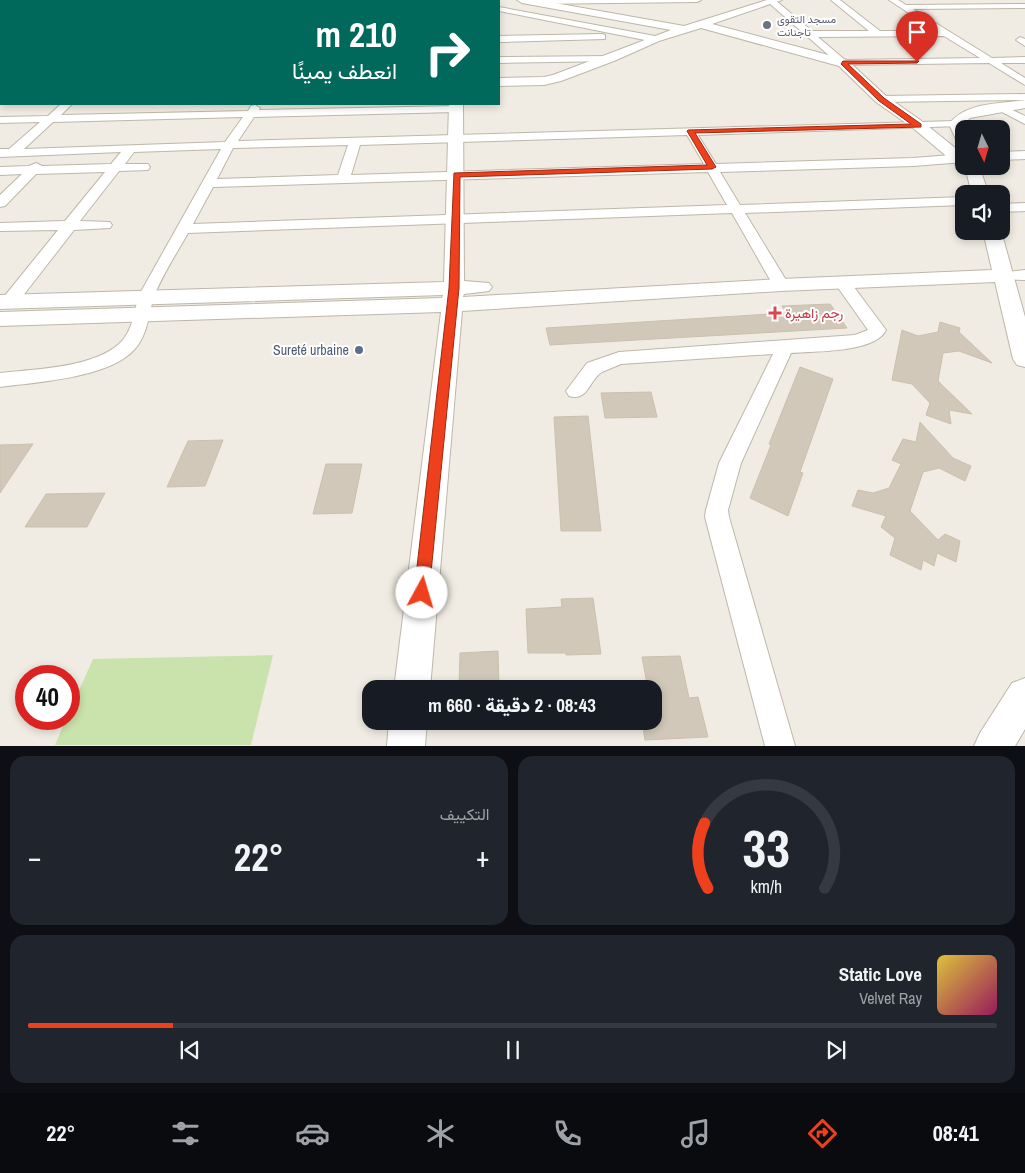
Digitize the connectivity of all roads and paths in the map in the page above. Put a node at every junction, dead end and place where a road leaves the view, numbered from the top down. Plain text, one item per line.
1 (655, 0) edge
2 (697, 0) edge
3 (835, 0) edge
4 (893, 0) edge
5 (1012, 0) edge
6 (527, 1) edge
7 (598, 1) edge
8 (775, 1) edge
9 (1025, 6) edge
10 (904, 7) junction
11 (967, 7) junction
12 (501, 10) edge
13 (981, 14) dead end
14 (699, 24) junction
15 (683, 29) junction
16 (877, 33) junction
17 (945, 33) junction
18 (812, 34) junction
19 (640, 36) junction
20 (500, 39) edge
21 (655, 39) junction
22 (610, 58) junction
23 (500, 60) edge
24 (1025, 60) edge
25 (991, 61) junction
26 (843, 63) junction
27 (500, 82) edge
28 (1025, 82) edge
29 (1025, 97) edge
30 (881, 99) junction
31 (1025, 104) edge
32 (66, 105) edge
33 (456, 106) edge
34 (303, 108) edge
35 (1002, 108) junction
36 (254, 109) edge
37 (50, 119) junction
38 (0, 120) edge
39 (960, 120) edge
40 (1025, 121) edge
41 (955, 124) edge
42 (918, 126) junction
43 (690, 131) junction
44 (456, 138) junction
45 (355, 142) junction
46 (229, 145) junction
47 (130, 149) junction
48 (51, 152) junction
49 (6, 153) edge
50 (955, 155) edge
51 (1025, 155) edge
52 (1010, 156) edge
53 (955, 164) edge
54 (144, 167) dead end
55 (712, 167) junction
56 (115, 168) junction
57 (33, 170) junction
58 (0, 171) edge
59 (456, 175) junction
60 (344, 178) junction
61 (209, 183) junction
62 (955, 201) edge
63 (0, 202) edge
64 (1025, 207) edge
65 (1010, 208) edge
66 (737, 209) junction
67 (455, 219) junction
68 (69, 225) junction
69 (105, 225) dead end
70 (0, 227) edge
71 (183, 229) junction
72 (994, 240) edge
73 (1002, 271) junction
74 (1025, 275) edge
75 (778, 279) junction
76 (842, 282) junction
77 (453, 297) junction
78 (144, 306) junction
79 (3, 308) edge
80 (785, 347) junction
81 (1025, 359) edge
82 (0, 380) edge
83 (576, 391) dead end
84 (413, 680) edge
85 (1025, 696) edge
86 (407, 730) edge
87 (406, 746) edge
88 (780, 746) edge
89 (993, 746) edge

1 - 2 street
1 - 7 street
3 - 16 street
4 - 10 street
5 - 9 street
6 - 7 street
6 - 15 street
8 - 14 street
8 - 18 street
9 - 11 street
10 - 11 street
10 - 17 street
11 - 13 street
12 - 19 street
14 - 15 street
14 - 26 street
15 - 21 street
16 - 17 street
16 - 18 street
17 - 25 street
18 - 26 street
19 - 20 street
19 - 21 street
21 - 22 street
22 - 23 street
22 - 27 street
24 - 25 street
25 - 26 street
25 - 28 street
26 - 30 street
29 - 30 street
30 - 42 street
31 - 35 street
32 - 37 street
33 - 34 street
33 - 44 street
34 - 36 street
35 - 39 street
35 - 40 street
36 - 37 street
36 - 46 street
37 - 38 street
37 - 49 street
41 - 42 street
42 - 43 street
42 - 50 street
43 - 44 street
43 - 55 street
44 - 45 street
44 - 59 street
45 - 46 street
45 - 60 street
46 - 47 street
46 - 61 street
47 - 48 street
47 - 56 street
48 - 49 street
48 - 57 street
51 - 52 street
53 - 55 street
54 - 56 street
55 - 59 street
55 - 66 street
56 - 57 street
56 - 68 street
57 - 58 street
57 - 63 street
59 - 60 street
59 - 67 street
60 - 61 street
61 - 71 street
62 - 66 street
64 - 65 street
66 - 67 street
66 - 75 street
67 - 71 street
67 - 77 street
68 - 69 street
68 - 70 street
68 - 79 street
71 - 78 street
72 - 73 street
73 - 74 street
73 - 75 street
73 - 76 street
73 - 81 street
75 - 76 street
75 - 77 street
76 - 80 street
77 - 78 street
77 - 84 street
78 - 79 street
78 - 82 street
80 - 83 street
80 - 88 street
85 - 89 street
86 - 87 street

